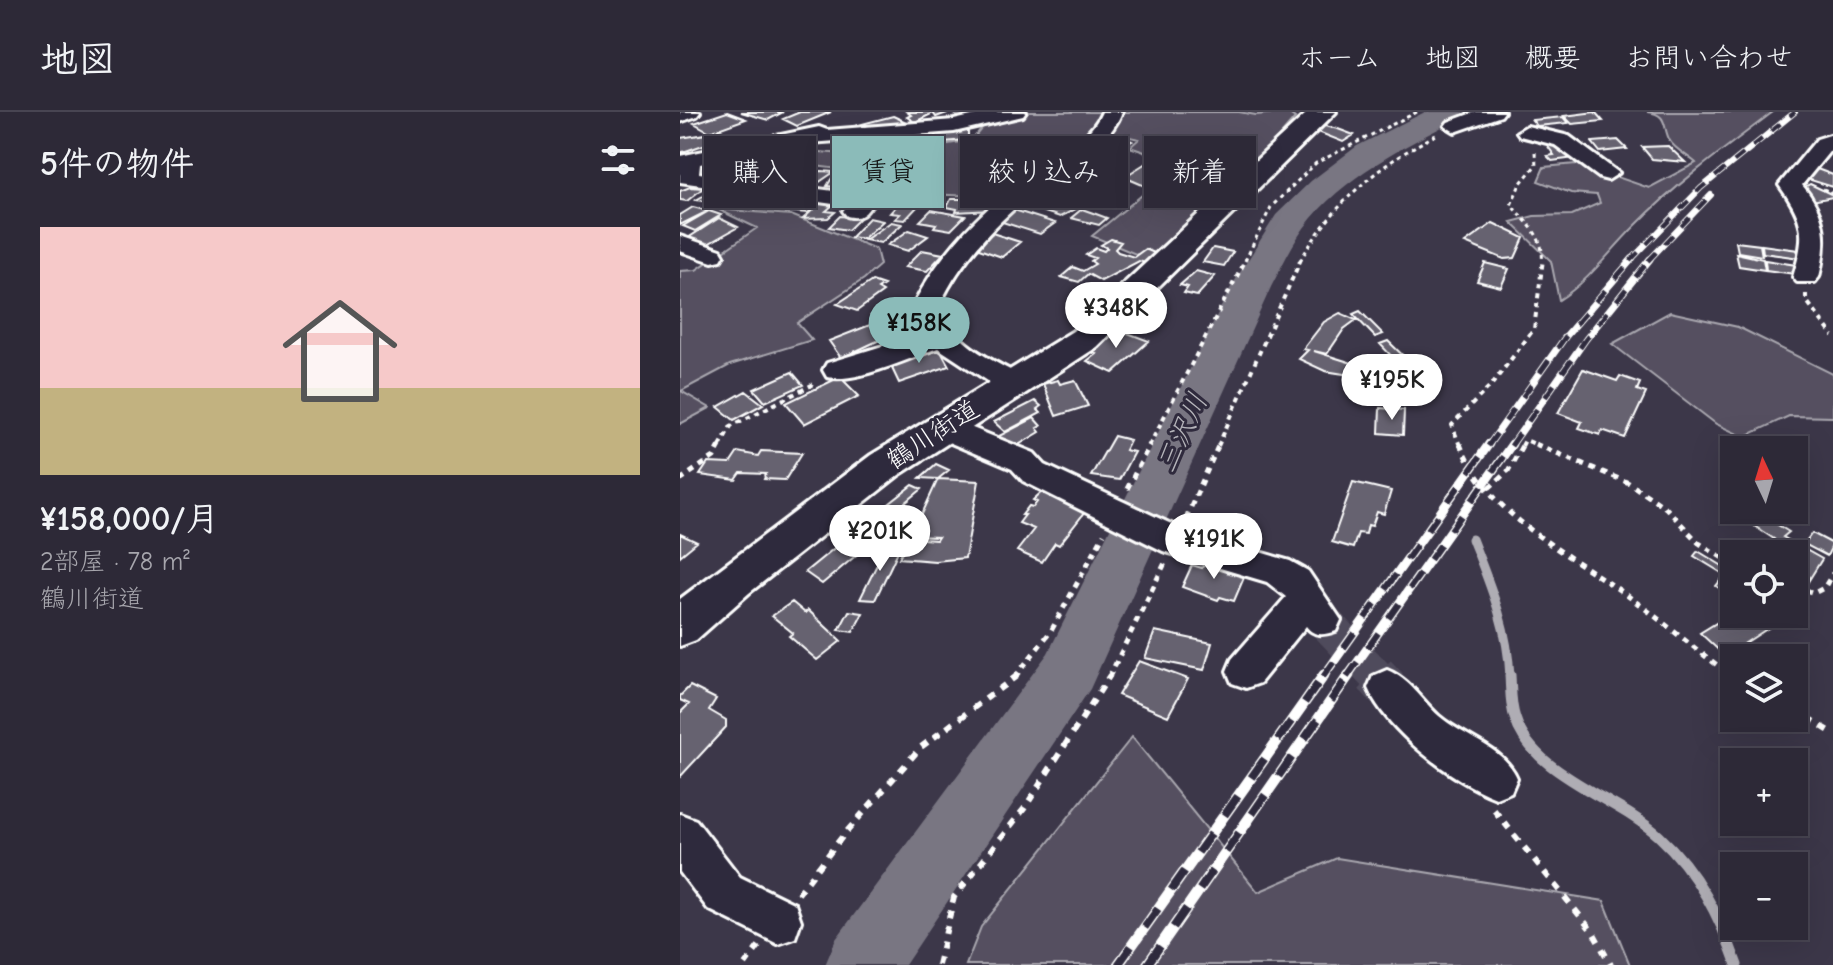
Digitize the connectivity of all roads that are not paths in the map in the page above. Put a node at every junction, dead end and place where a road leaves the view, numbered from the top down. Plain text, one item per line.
1 (690, 112) edge
2 (892, 112) edge
3 (1016, 112) edge
4 (1112, 112) edge
5 (1324, 112) edge
6 (1494, 112) edge
7 (1509, 112) edge
8 (680, 116) edge
9 (1455, 126) road end
10 (806, 136) edge
11 (816, 137) edge
12 (1833, 140) edge
13 (685, 161) edge
14 (1608, 173) dead end
15 (855, 211) dead end
16 (680, 243) edge
17 (712, 255) dead end
18 (1806, 277) road end
19 (943, 336) junction
20 (837, 370) road end
21 (1013, 384) junction
22 (943, 427) junction
23 (680, 626) edge
24 (1246, 671) dead end
25 (1398, 702) tunnel mouth
26 (1493, 791) road end
27 (680, 836) edge
28 (778, 921) road end

1 - 8 street
2 - 10 street
3 - 11 street
4 - 19 street
5 - 21 main road, 鶴川街道
6 - 9 street
7 - 14 street
12 - 18 street
13 - 15 street
16 - 17 street
19 - 20 street
19 - 21 street
21 - 22 main road, 鶴川街道
22 - 23 main road, 鶴川街道
22 - 24 street
25 - 26 street
27 - 28 street

